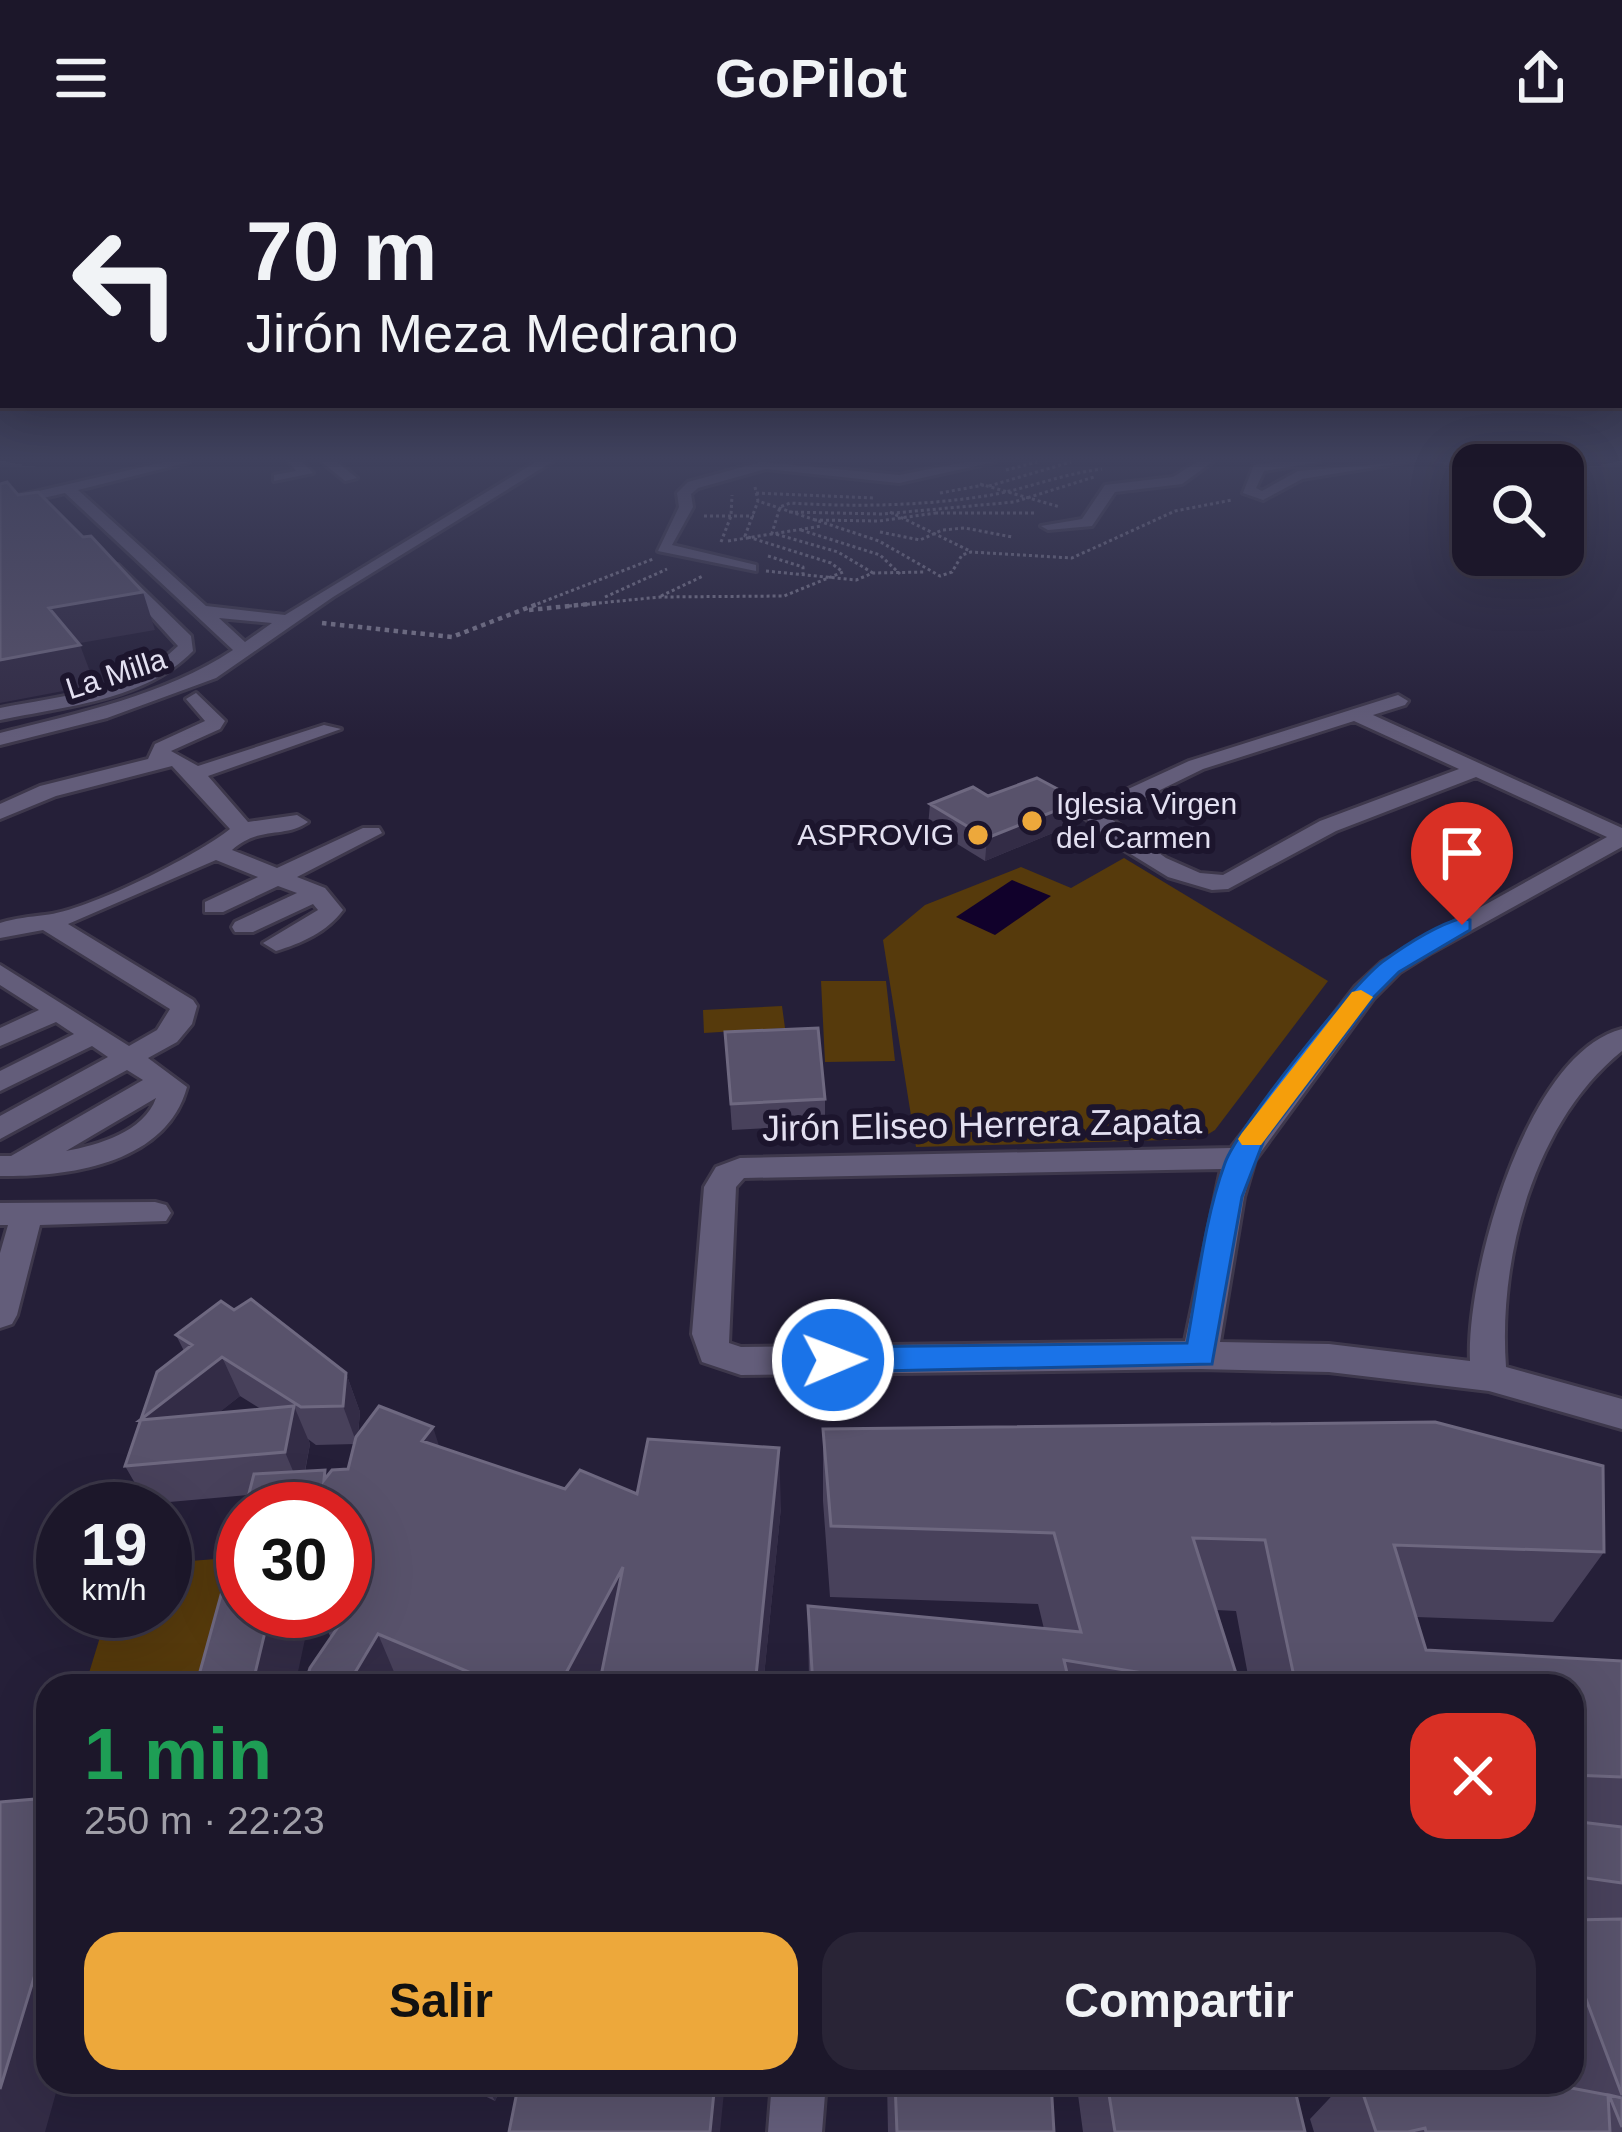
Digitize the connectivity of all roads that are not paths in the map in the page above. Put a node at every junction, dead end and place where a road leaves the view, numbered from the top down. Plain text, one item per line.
1 (140, 554) edge
2 (397, 554) edge
3 (715, 554) edge
4 (108, 560) edge
5 (752, 560) road end
6 (202, 611) junction
7 (290, 620) junction
8 (244, 650) junction
9 (196, 699) dead end
10 (1398, 701) dead end
11 (0, 714) edge
12 (1358, 716) junction
13 (331, 730) dead end
14 (0, 739) edge
15 (158, 760) junction
16 (1478, 769) junction
17 (194, 774) junction
18 (0, 812) edge
19 (297, 822) dead end
20 (243, 829) junction
21 (371, 833) dead end
22 (1622, 837) edge
23 (216, 853) junction
24 (243, 862) junction
25 (278, 877) junction
26 (180, 892) dead end
27 (317, 893) junction
28 (214, 907) dead end
29 (49, 923) junction
30 (244, 927) dead end
31 (0, 931) edge
32 (276, 943) dead end
33 (8, 988) edge
34 (57, 1012) junction
35 (93, 1035) junction
36 (1622, 1037) edge
37 (0, 1038) edge
38 (128, 1057) junction
39 (0, 1082) edge
40 (0, 1129) edge
41 (1240, 1158) junction
42 (7, 1167) edge
43 (155, 1213) dead end
44 (14, 1214) edge
45 (0, 1315) edge
46 (1201, 1355) junction
47 (1489, 1377) junction
48 (1622, 1414) edge
49 (798, 2094) edge
50 (795, 2132) edge

1 - 6 street
2 - 7 street, La Milla
3 - 5 street
4 - 11 street
6 - 7 street
6 - 8 street
7 - 8 street, La Milla
8 - 14 street, La Milla
9 - 15 street
10 - 12 street
12 - 16 street
12 - 16 street
13 - 17 street
15 - 17 street
15 - 18 street
16 - 22 street
17 - 20 street
19 - 20 street
20 - 23 street
21 - 25 street
22 - 41 street
23 - 24 street
23 - 29 street
24 - 25 street
24 - 26 street
25 - 27 street
25 - 28 street
27 - 30 street
27 - 32 street
29 - 31 street
29 - 38 street
33 - 34 street
34 - 35 street
34 - 37 street
35 - 38 street
35 - 39 street
36 - 47 street
38 - 40 street
38 - 42 street
41 - 46 street
41 - 46 street, Jirón Eliseo Herrera Zapata
43 - 44 street
44 - 45 street
46 - 47 street
47 - 48 street
49 - 50 street

